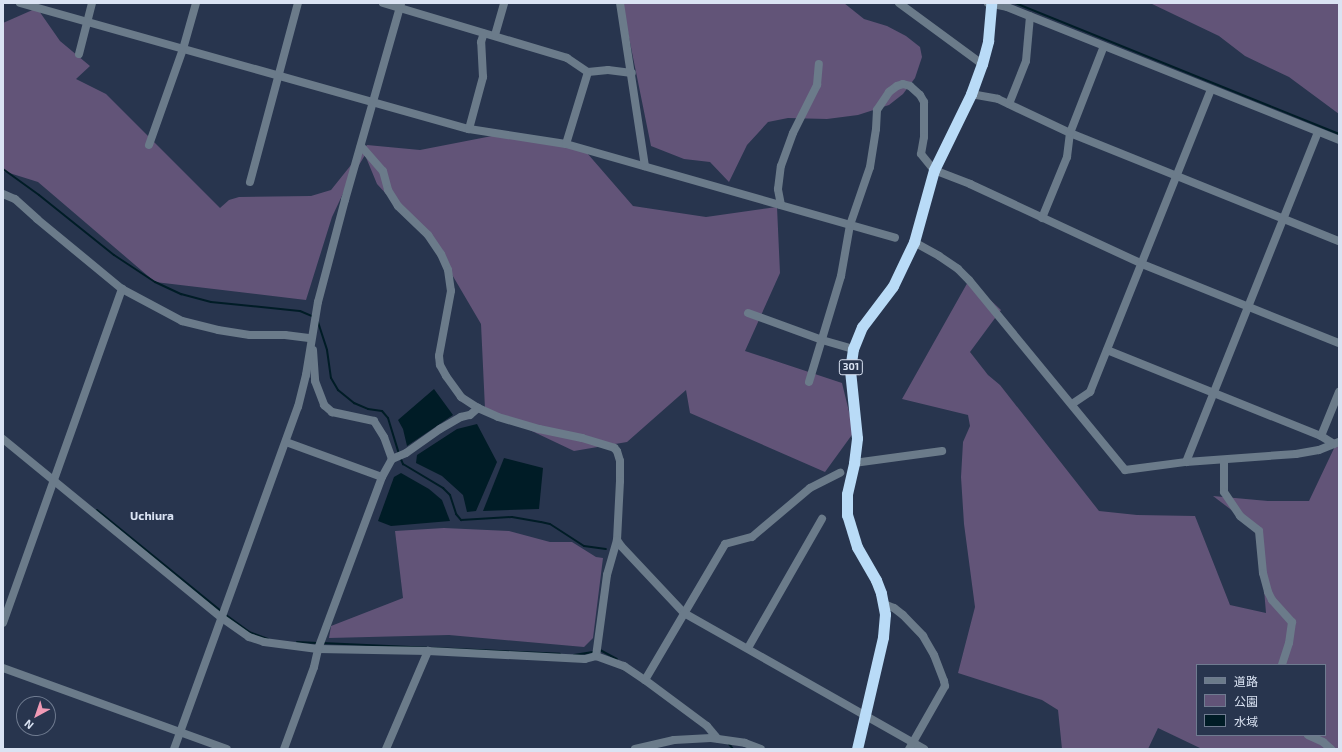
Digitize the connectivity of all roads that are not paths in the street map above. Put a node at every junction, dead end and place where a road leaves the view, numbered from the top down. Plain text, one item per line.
1 (20, 3) edge
2 (92, 3) edge
3 (196, 3) edge
4 (298, 3) edge
5 (383, 3) edge
6 (504, 3) edge
7 (620, 3) edge
8 (899, 3) edge
9 (990, 3) edge
10 (401, 6) edge
11 (1030, 16) junction
12 (88, 21) junction
13 (484, 33) junction
14 (495, 35) junction
15 (1104, 46) junction
16 (182, 49) junction
17 (79, 54) dead end
18 (819, 64) dead end
19 (982, 64) junction
20 (588, 72) junction
21 (632, 73) junction
22 (278, 76) junction
23 (1211, 89) junction
24 (971, 94) junction
25 (373, 102) junction
26 (1009, 104) junction
27 (469, 129) junction
28 (1070, 132) junction
29 (1318, 132) junction
30 (1339, 140) edge
31 (566, 144) junction
32 (149, 145) dead end
33 (362, 146) junction
34 (646, 166) junction
35 (934, 170) junction
36 (1177, 176) junction
37 (250, 182) dead end
38 (3, 194) edge
39 (782, 205) junction
40 (1042, 218) junction
41 (1284, 219) junction
42 (850, 225) junction
43 (895, 238) dead end
44 (1339, 241) edge
45 (914, 242) junction
46 (1142, 264) junction
47 (122, 289) junction
48 (1249, 307) junction
49 (748, 313) dead end
50 (311, 338) junction
51 (822, 340) junction
52 (1339, 343) edge
53 (853, 349) junction
54 (1107, 350) junction
55 (809, 382) dead end
56 (1339, 392) edge
57 (1214, 394) junction
58 (1072, 404) junction
59 (478, 408) junction
60 (1321, 436) junction
61 (3, 440) edge
62 (286, 442) junction
63 (1337, 443) edge
64 (942, 451) dead end
65 (392, 459) junction
66 (1224, 460) junction
67 (1186, 462) junction
68 (854, 463) junction
69 (840, 473) dead end
70 (382, 477) junction
71 (54, 478) junction
72 (822, 518) dead end
73 (617, 540) junction
74 (884, 604) junction
75 (684, 613) junction
76 (222, 618) junction
77 (3, 623) edge
78 (318, 648) junction
79 (748, 648) junction
80 (428, 651) junction
81 (596, 656) junction
82 (1282, 664) edge
83 (3, 668) edge
84 (645, 680) junction
85 (865, 716) junction
86 (180, 733) junction
87 (1310, 736) edge
88 (717, 738) junction
89 (911, 746) edge
90 (174, 749) edge
91 (227, 749) edge
92 (284, 749) edge
93 (386, 749) edge
94 (635, 749) edge
95 (761, 749) edge
96 (857, 749) edge
97 (924, 749) edge
98 (1331, 749) edge

1 - 12 street
2 - 12 street
3 - 16 street
4 - 22 street
5 - 10 street
6 - 14 street
7 - 21 street
8 - 19 street
9 - 11 street
9 - 19 highway, 301
10 - 13 street
10 - 25 street
11 - 15 street
11 - 26 street
12 - 16 street
12 - 17 street
13 - 14 street
13 - 27 street
14 - 20 street
15 - 23 street
15 - 28 street
16 - 22 street
16 - 32 street
18 - 39 street
19 - 24 highway, 301
20 - 21 street
20 - 31 street
21 - 34 street
22 - 25 street
22 - 37 street
23 - 29 street
23 - 36 street
24 - 26 street
24 - 35 highway, 301
25 - 27 street
25 - 33 street
26 - 28 street
27 - 31 street
28 - 36 street
28 - 40 street
29 - 30 street
29 - 41 street
31 - 34 street
33 - 50 street
33 - 59 street
34 - 39 street
35 - 40 street
35 - 42 street
35 - 45 highway, 301
36 - 41 street
36 - 46 street
38 - 47 street
39 - 42 street
40 - 46 street
41 - 44 street
41 - 48 street
42 - 43 street
42 - 51 street
45 - 53 highway, 301
45 - 58 street
46 - 48 street
46 - 54 street
47 - 50 street
47 - 71 street
48 - 52 street
48 - 57 street
49 - 51 street
50 - 62 street
50 - 65 street
51 - 53 street
51 - 55 street
53 - 68 highway, 301
54 - 57 street
54 - 58 street
56 - 60 street
57 - 60 street
57 - 67 street
58 - 67 street
59 - 65 street
59 - 73 street
60 - 63 street
61 - 71 street
62 - 70 street
62 - 76 street
63 - 66 street
64 - 68 street
65 - 70 street
66 - 67 street
66 - 82 street
68 - 74 highway, 301
69 - 75 street
70 - 78 street
71 - 76 street
71 - 77 street
72 - 79 street
73 - 75 street
73 - 81 street
74 - 85 highway, 301
74 - 89 street
75 - 79 street
75 - 84 street
76 - 78 street
76 - 86 street
78 - 80 street
78 - 92 street
79 - 85 street
80 - 81 street
80 - 93 street
81 - 84 street
83 - 86 street
84 - 88 street
85 - 89 street
85 - 96 highway, 301
86 - 90 street
86 - 91 street
87 - 98 street
88 - 94 street
88 - 95 street
89 - 97 street

